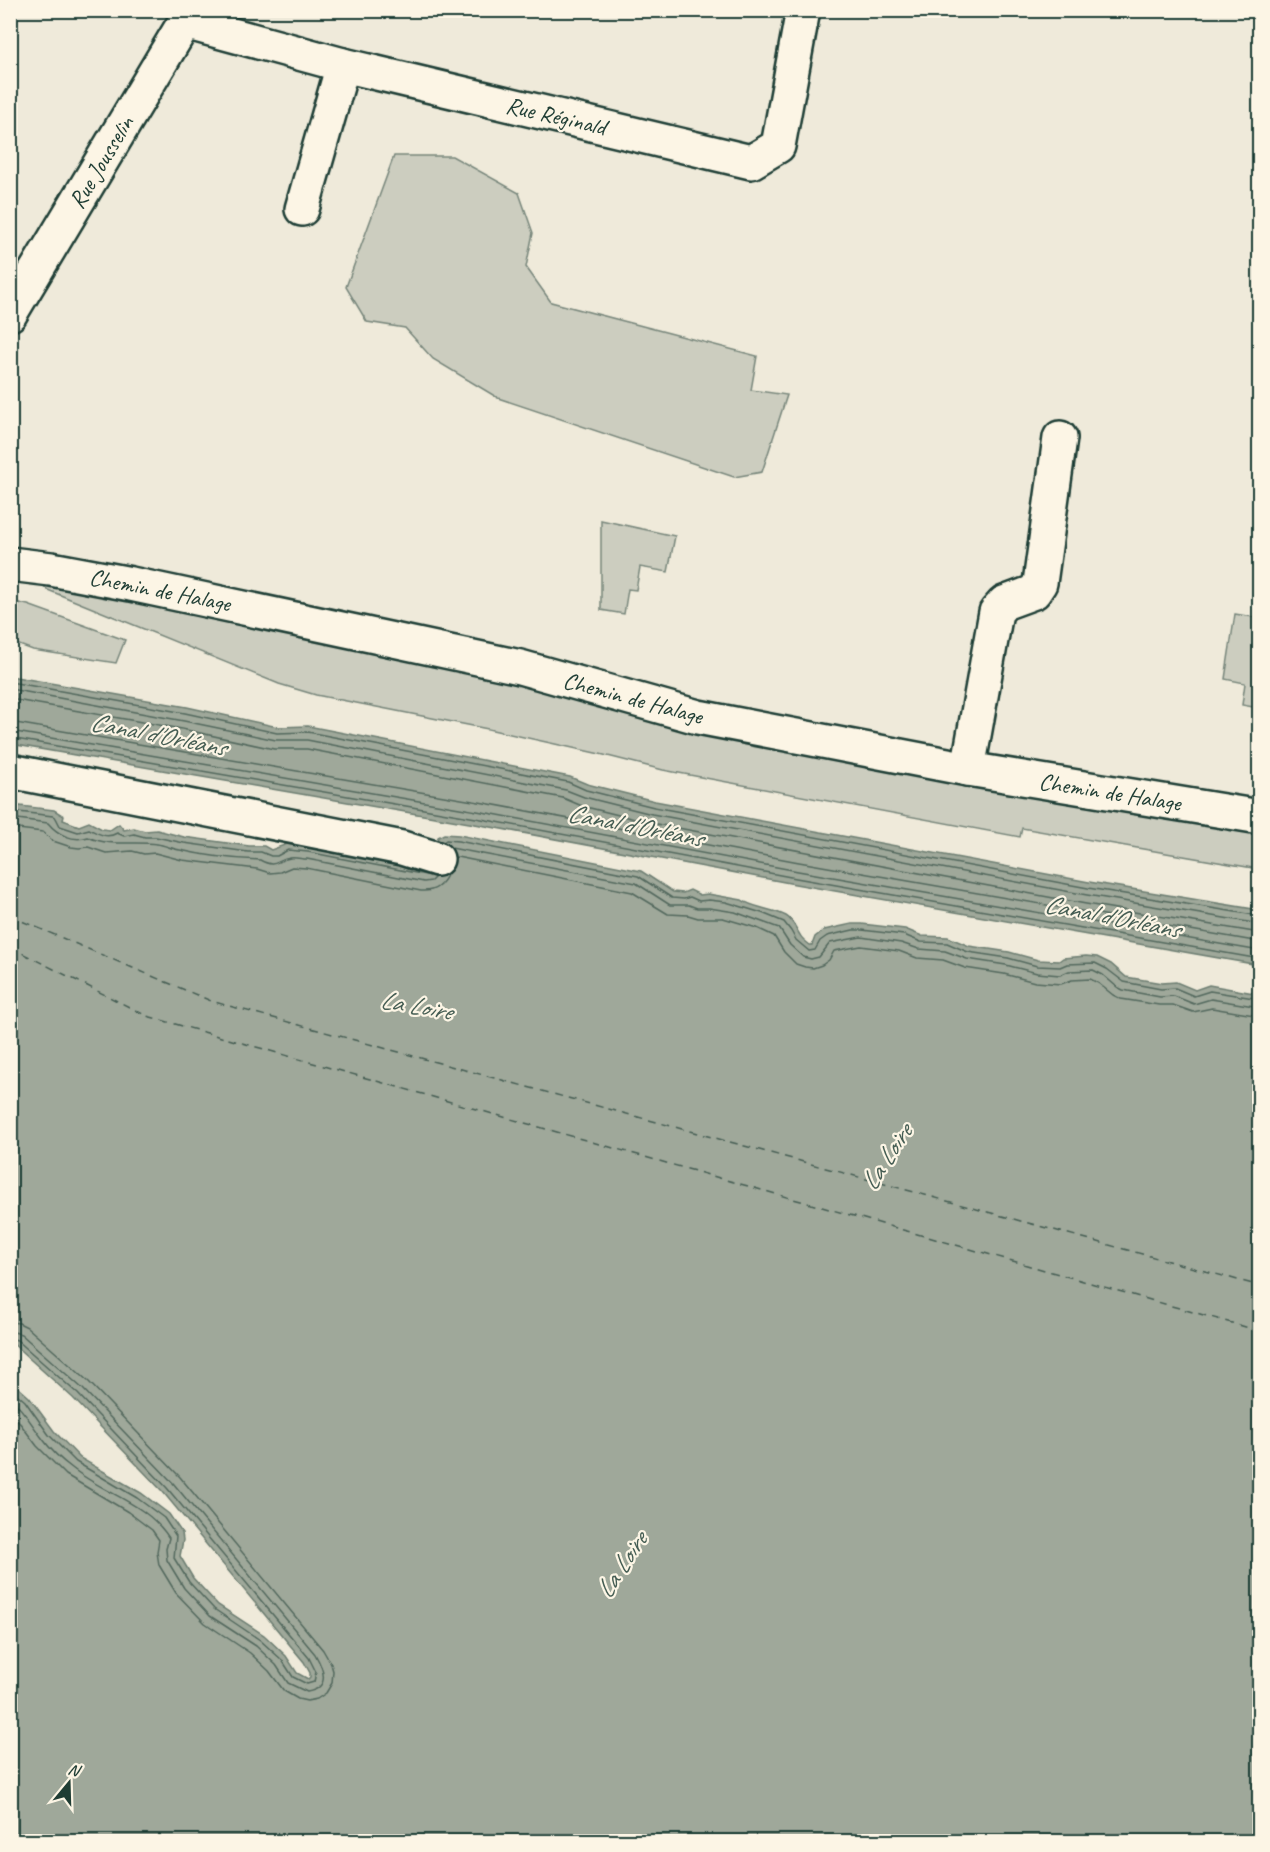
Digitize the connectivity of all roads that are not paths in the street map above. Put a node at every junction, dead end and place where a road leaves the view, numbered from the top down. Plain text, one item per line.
1 (803, 10) edge
2 (188, 16) edge
3 (343, 65) junction
4 (302, 209) dead end
5 (10, 315) edge
6 (1060, 438) dead end
7 (10, 564) edge
8 (968, 769) junction
9 (10, 771) edge
10 (1260, 817) edge
11 (437, 859) dead end

1 - 3 street, Rue Réginald
2 - 3 street, Rue Réginald
2 - 5 street, Rue Jousselin
3 - 4 street
6 - 8 street
7 - 8 street, Chemin de Halage
8 - 10 street, Chemin de Halage
9 - 11 street

